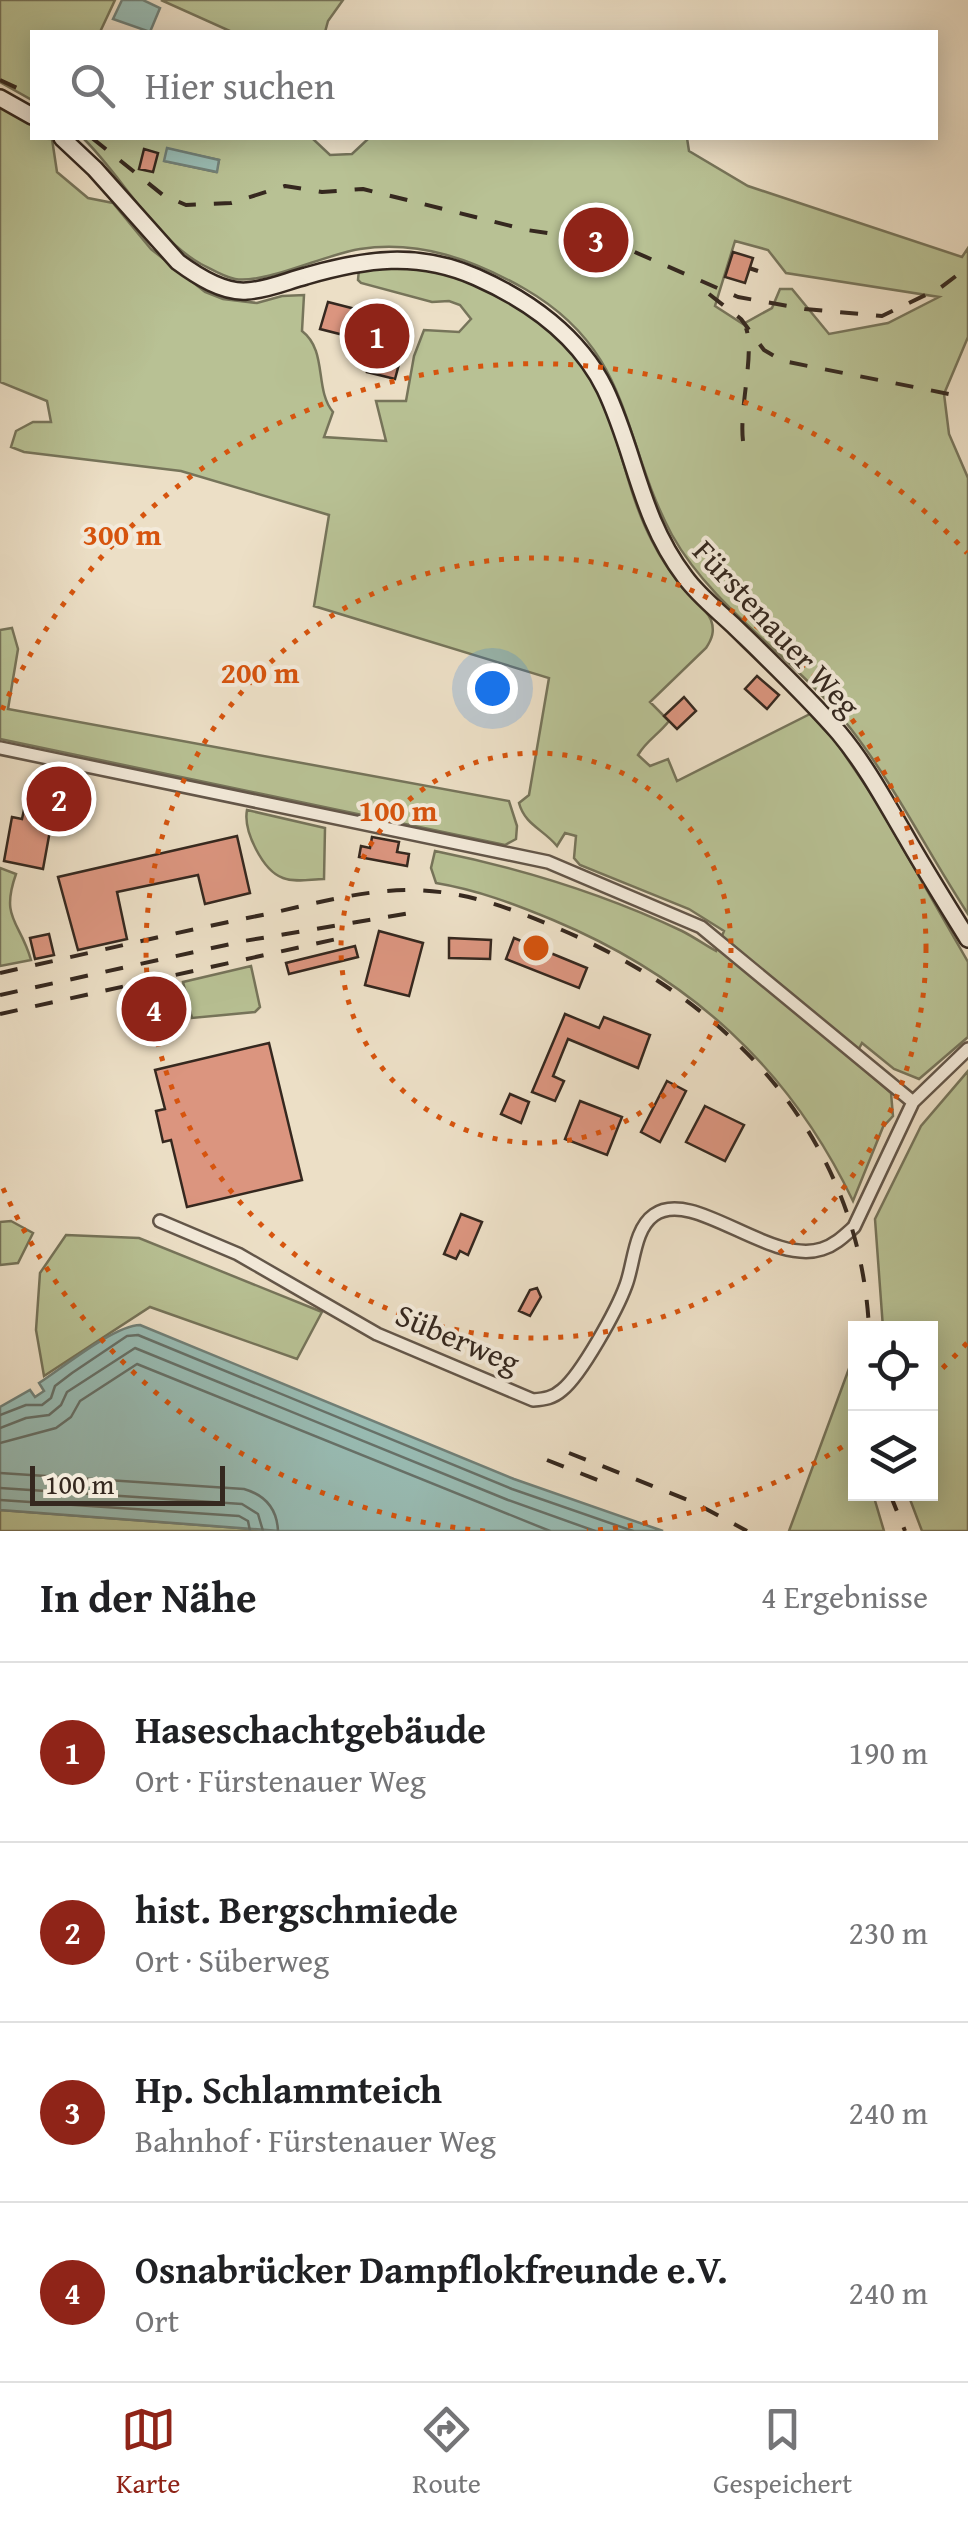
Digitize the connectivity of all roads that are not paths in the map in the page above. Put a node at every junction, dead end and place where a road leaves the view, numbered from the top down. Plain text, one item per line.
1 (0, 98) edge
2 (30, 115) edge
3 (64, 140) edge
4 (0, 748) edge
5 (968, 939) edge
6 (968, 1049) edge
7 (913, 1102) junction
8 (160, 1221) dead end

1 - 2 street
3 - 5 street, Fürstenauer Weg
4 - 7 street
6 - 7 street, Süberweg
7 - 8 street, Süberweg

